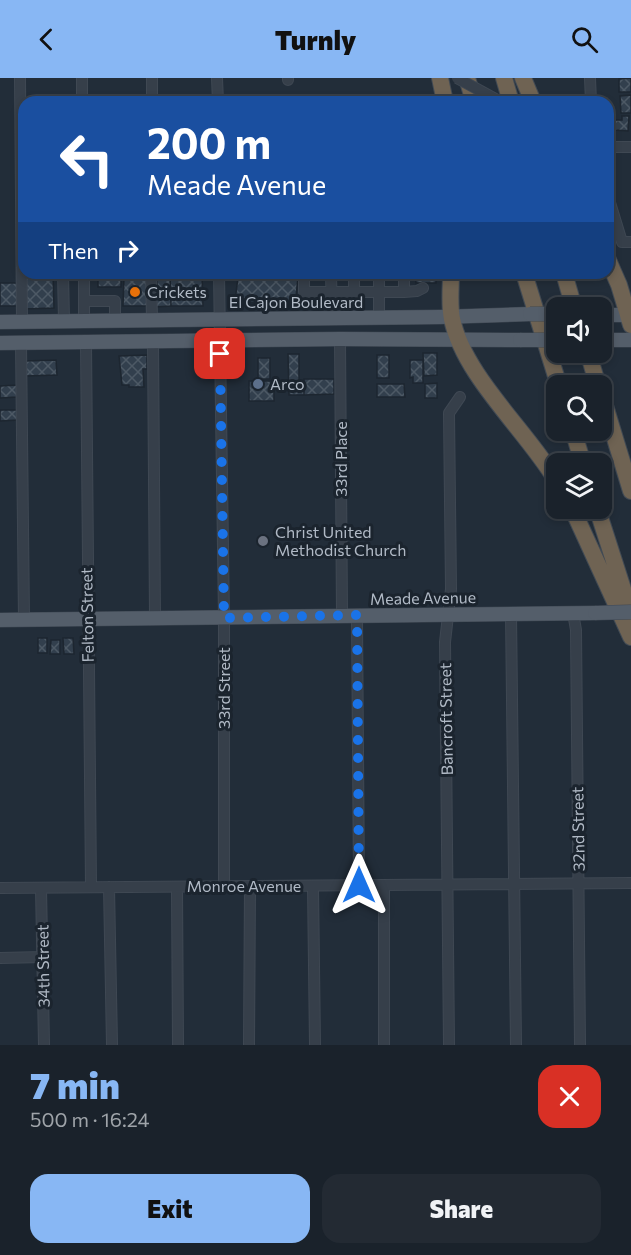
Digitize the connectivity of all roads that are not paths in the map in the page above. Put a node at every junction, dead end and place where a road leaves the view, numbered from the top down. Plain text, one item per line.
1 (20, 78) edge
2 (82, 78) edge
3 (152, 78) edge
4 (217, 78) edge
5 (440, 78) edge
6 (457, 78) edge
7 (467, 78) edge
8 (504, 78) edge
9 (522, 78) edge
10 (590, 78) edge
11 (20, 96) edge
12 (82, 96) edge
13 (152, 96) edge
14 (218, 96) edge
15 (444, 96) edge
16 (472, 96) edge
17 (490, 96) edge
18 (509, 96) edge
19 (530, 96) edge
20 (591, 96) edge
21 (614, 147) edge
22 (631, 147) edge
23 (614, 211) edge
24 (627, 242) edge
25 (614, 274) edge
26 (23, 279) edge
27 (63, 279) edge
28 (84, 279) edge
29 (151, 279) edge
30 (219, 279) edge
31 (304, 279) edge
32 (331, 279) edge
33 (354, 279) edge
34 (379, 279) edge
35 (404, 279) edge
36 (451, 279) edge
37 (526, 279) edge
38 (566, 279) edge
39 (423, 288) dead end
40 (331, 292) junction
41 (354, 292) junction
42 (379, 292) junction
43 (404, 292) junction
44 (571, 297) edge
45 (84, 301) junction
46 (546, 314) edge
47 (612, 316) edge
48 (451, 317) junction
49 (332, 318) junction
50 (379, 318) junction
51 (630, 318) edge
52 (219, 319) junction
53 (115, 320) junction
54 (152, 320) junction
55 (22, 321) junction
56 (64, 321) junction
57 (84, 321) junction
58 (0, 322) edge
59 (340, 339) junction
60 (458, 340) junction
61 (546, 340) edge
62 (612, 340) edge
63 (631, 340) edge
64 (153, 341) junction
65 (220, 341) junction
66 (86, 342) junction
67 (0, 343) edge
68 (21, 343) junction
69 (556, 375) edge
70 (460, 397) dead end
71 (612, 429) edge
72 (546, 466) edge
73 (631, 491) edge
74 (577, 519) edge
75 (601, 519) edge
76 (449, 613) junction
77 (511, 613) junction
78 (573, 613) junction
79 (631, 613) edge
80 (342, 615) junction
81 (357, 615) junction
82 (155, 618) junction
83 (224, 618) junction
84 (87, 619) junction
85 (0, 620) edge
86 (24, 620) junction
87 (631, 637) edge
88 (631, 883) edge
89 (448, 884) junction
90 (514, 884) junction
91 (579, 884) junction
92 (359, 885) junction
93 (384, 885) junction
94 (224, 886) junction
95 (250, 886) junction
96 (313, 886) junction
97 (90, 887) junction
98 (109, 887) junction
99 (177, 887) junction
100 (0, 888) edge
101 (41, 888) junction
102 (43, 957) junction
103 (0, 958) edge
104 (44, 1045) edge
105 (111, 1045) edge
106 (178, 1045) edge
107 (249, 1045) edge
108 (315, 1045) edge
109 (384, 1045) edge
110 (449, 1045) edge
111 (516, 1045) edge
112 (580, 1045) edge

1 - 11 street
2 - 12 street
3 - 13 street
4 - 14 street
5 - 15 highway
6 - 17 street, bridge
7 - 16 highway
8 - 18 highway
9 - 19 highway
10 - 20 street
21 - 22 street
23 - 24 street
25 - 51 highway
26 - 55 street
27 - 56 street
28 - 45 street
29 - 54 street
30 - 52 street, 33rd Street
31 - 40 street
32 - 40 street
33 - 41 street
34 - 42 street
35 - 43 street
36 - 48 highway
37 - 69 highway
38 - 44 highway
39 - 43 street
40 - 41 street
40 - 49 street
41 - 42 street
42 - 43 street
42 - 50 street
45 - 53 street
45 - 57 street
46 - 48 main road, El Cajon Boulevard, bridge
47 - 51 main road
48 - 50 main road, El Cajon Boulevard
48 - 60 highway
49 - 50 main road, El Cajon Boulevard
49 - 52 main road, El Cajon Boulevard
52 - 54 main road, El Cajon Boulevard
52 - 65 street, 33rd Street
53 - 54 main road, El Cajon Boulevard
53 - 57 main road, El Cajon Boulevard
55 - 56 main road, El Cajon Boulevard
55 - 58 main road, El Cajon Boulevard
56 - 57 main road, El Cajon Boulevard
59 - 60 main road
59 - 65 main road
59 - 80 street, 33rd Place
60 - 61 main road, bridge
60 - 72 highway
62 - 63 main road
64 - 65 main road
64 - 66 main road
64 - 82 street
65 - 83 street, 33rd Street
66 - 68 main road
66 - 84 street, Felton Street
67 - 68 main road
68 - 86 street
70 - 76 street, Bancroft Street
71 - 73 highway
74 - 87 highway
75 - 79 highway
76 - 77 main road, Meade Avenue
76 - 81 main road, Meade Avenue
76 - 89 street, Bancroft Street
77 - 78 main road, Meade Avenue
77 - 90 street
78 - 79 main road, Meade Avenue, bridge
78 - 91 street, 32nd Street
80 - 81 main road, Meade Avenue
80 - 83 main road, Meade Avenue
81 - 92 street
82 - 83 main road, Meade Avenue
82 - 84 main road, Meade Avenue
83 - 94 street, 33rd Street
84 - 86 main road, Meade Avenue
84 - 97 street, Felton Street
85 - 86 main road, Meade Avenue
88 - 91 street, Monroe Avenue
89 - 90 street, Monroe Avenue
89 - 93 street, Monroe Avenue
89 - 110 street, Bancroft Street
90 - 91 street, Monroe Avenue
90 - 111 street
91 - 112 street, 32nd Street
92 - 93 street, Monroe Avenue
92 - 96 street, Monroe Avenue
93 - 109 street
94 - 95 street, Monroe Avenue
94 - 99 street, Monroe Avenue
95 - 96 street, Monroe Avenue
95 - 107 street
96 - 108 street
97 - 98 street, Monroe Avenue
97 - 101 street, Monroe Avenue
98 - 99 street, Monroe Avenue
98 - 105 street
99 - 106 street
100 - 101 street, Monroe Avenue
101 - 102 street, 34th Street
102 - 103 street
102 - 104 street, 34th Street

